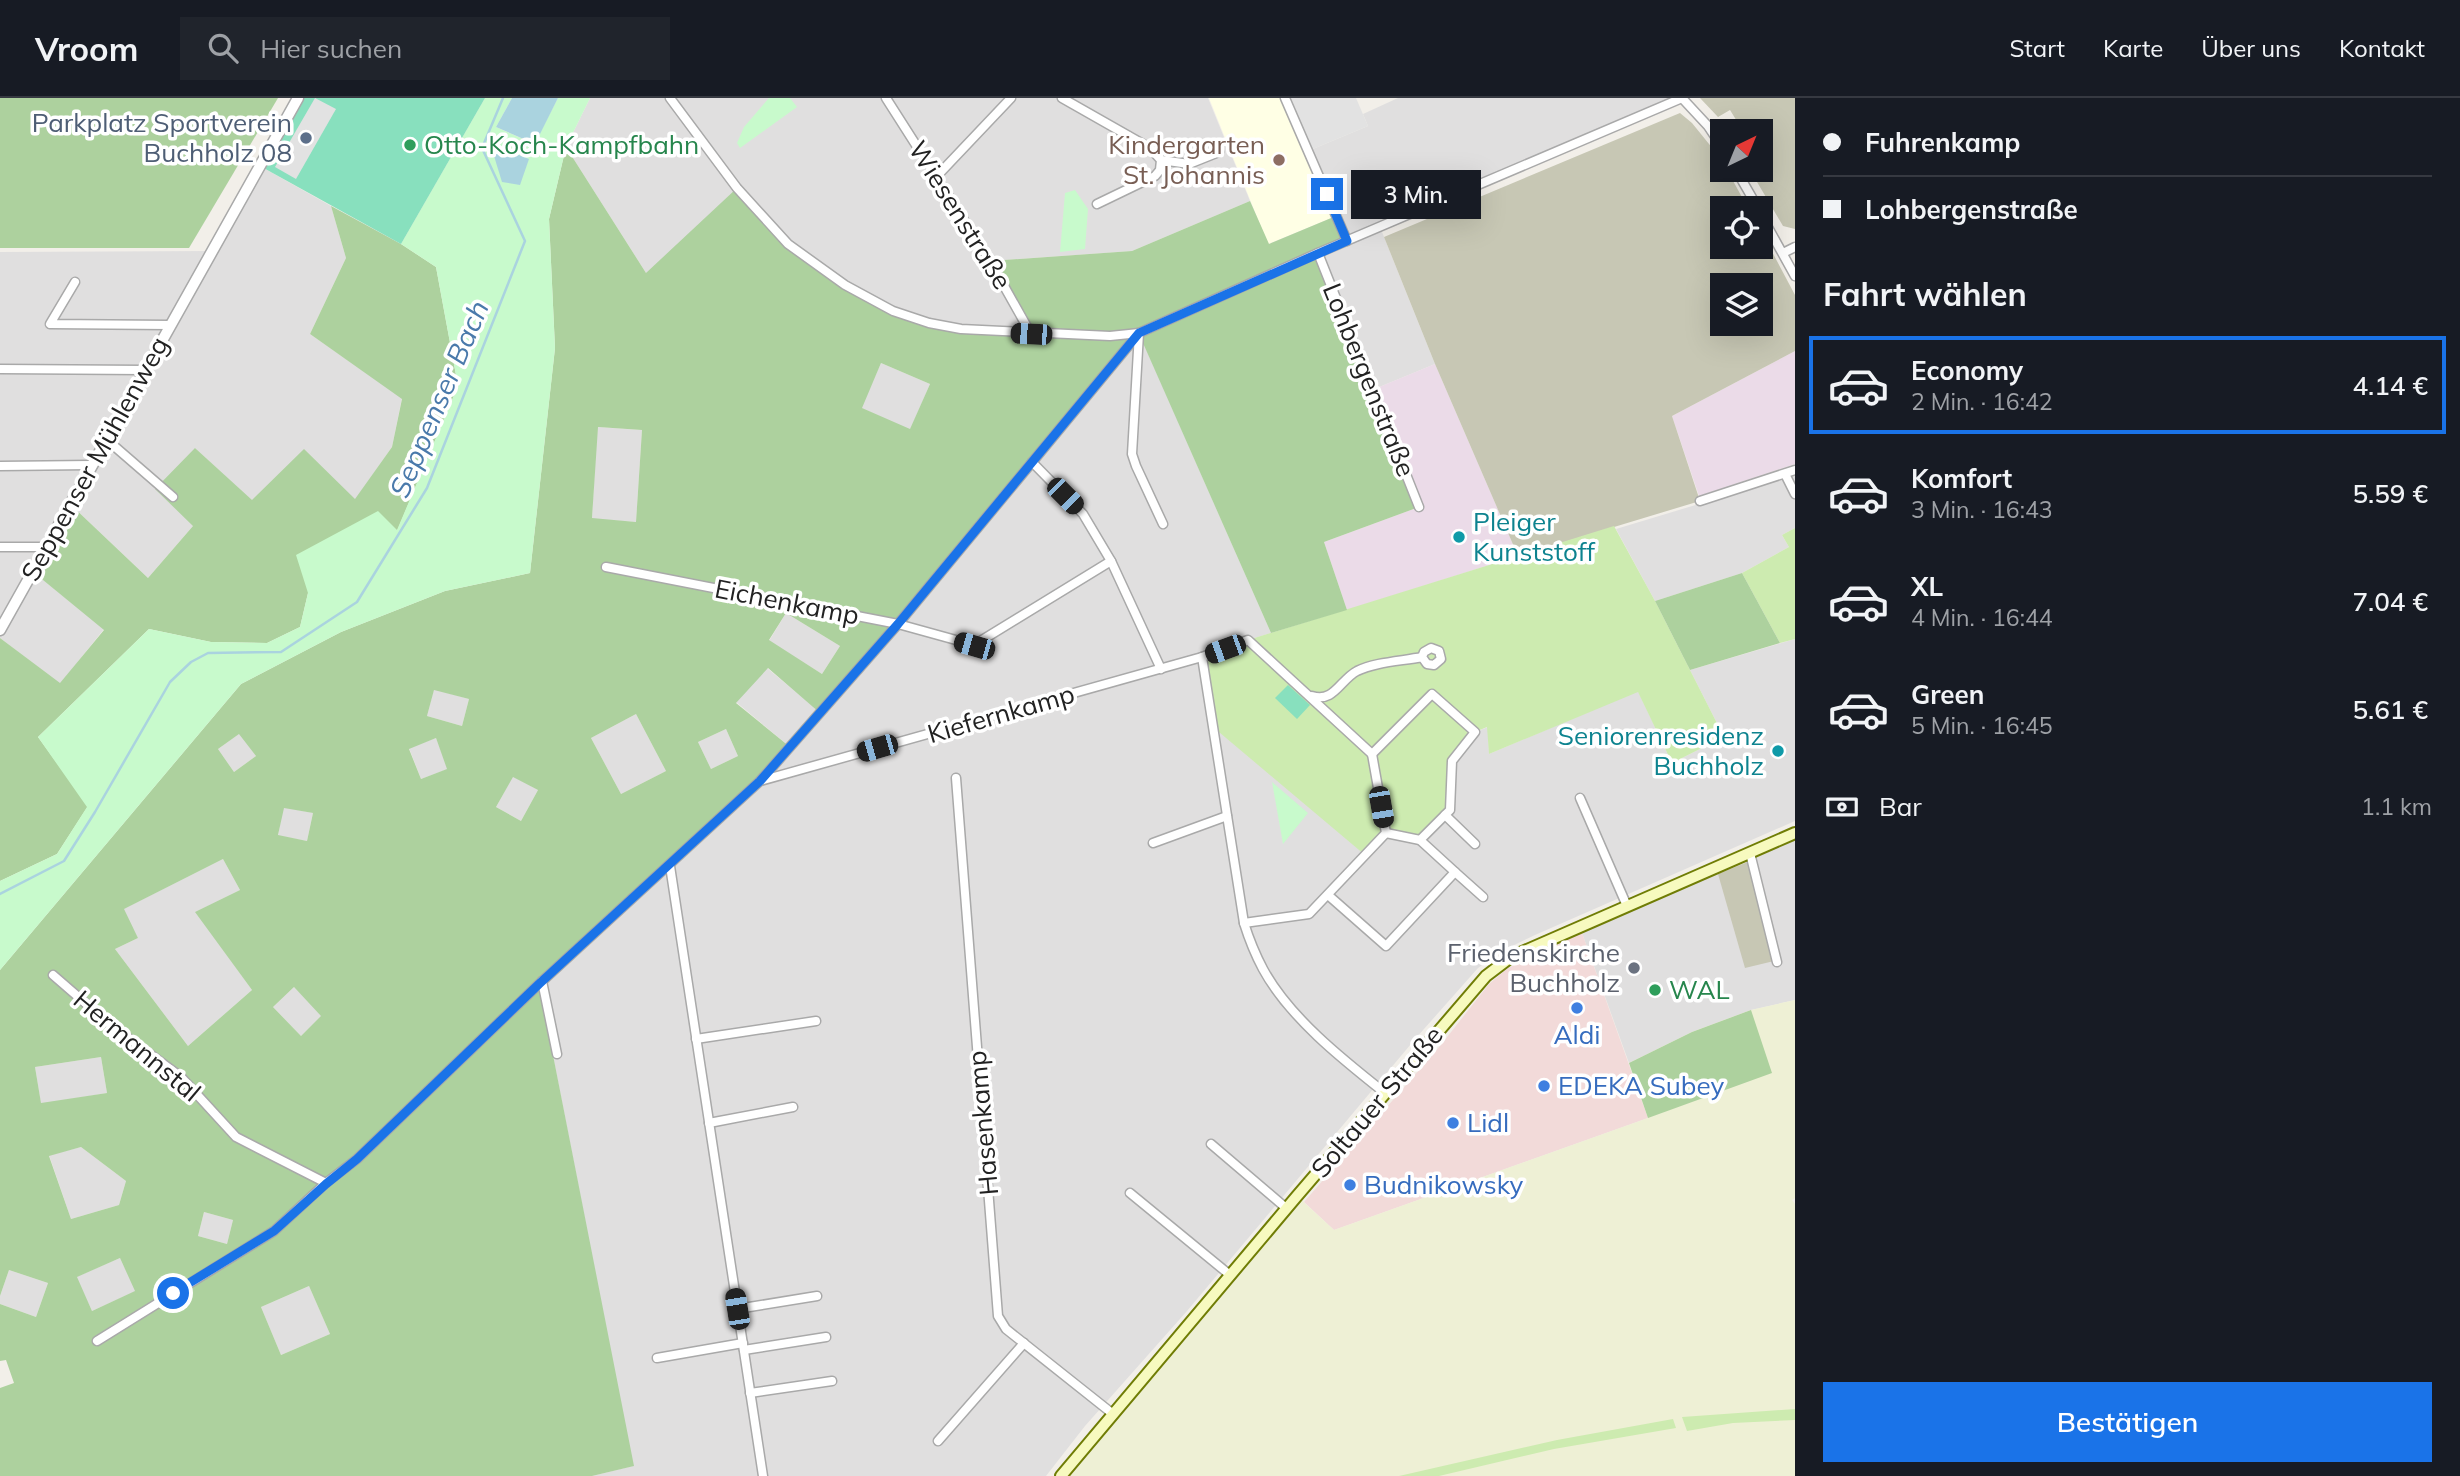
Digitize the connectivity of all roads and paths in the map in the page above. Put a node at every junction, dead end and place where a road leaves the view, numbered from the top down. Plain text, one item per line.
1 (298, 98) edge
2 (670, 98) edge
3 (886, 98) edge
4 (1011, 98) edge
5 (1062, 98) edge
6 (1286, 98) edge
7 (1682, 98) edge
8 (1710, 130) edge
9 (1219, 152) dead end
10 (1161, 160) junction
11 (937, 176) junction
12 (1097, 204) dead end
13 (1773, 236) edge
14 (1347, 241) junction
15 (1795, 247) edge
16 (1318, 253) junction
17 (1783, 253) junction
18 (1795, 276) edge
19 (75, 282) dead end
20 (170, 324) junction
21 (1139, 333) junction
22 (1031, 334) junction
23 (0, 369) edge
24 (145, 370) junction
25 (106, 439) junction
26 (1031, 462) junction
27 (91, 465) junction
28 (0, 466) edge
29 (1795, 470) edge
30 (1785, 474) junction
31 (1795, 494) edge
32 (173, 497) dead end
33 (1700, 501) dead end
34 (1419, 507) dead end
35 (1163, 524) dead end
36 (0, 547) edge
37 (45, 547) junction
38 (1111, 561) junction
39 (606, 567) dead end
40 (898, 624) junction
41 (0, 630) edge
42 (1202, 657) junction
43 (1422, 657) dead end
44 (1161, 669) junction
45 (1307, 695) junction
46 (1372, 754) junction
47 (956, 778) dead end
48 (760, 781) junction
49 (1580, 798) dead end
50 (1445, 815) junction
51 (1227, 816) junction
52 (1386, 833) junction
53 (1795, 833) edge
54 (1420, 840) junction
55 (1153, 843) dead end
56 (1475, 844) dead end
57 (1750, 853) junction
58 (670, 866) junction
59 (1455, 872) junction
60 (1328, 895) junction
61 (1483, 897) dead end
62 (1627, 906) junction
63 (1244, 923) junction
64 (1777, 962) dead end
65 (53, 975) dead end
66 (542, 981) junction
67 (816, 1021) dead end
68 (696, 1039) junction
69 (557, 1054) dead end
70 (1385, 1093) junction
71 (793, 1107) dead end
72 (709, 1123) junction
73 (1211, 1144) dead end
74 (326, 1184) junction
75 (1130, 1193) dead end
76 (1286, 1208) junction
77 (1230, 1275) junction
78 (817, 1296) dead end
79 (737, 1309) junction
80 (826, 1337) dead end
81 (97, 1341) dead end
82 (1024, 1343) junction
83 (743, 1346) junction
84 (657, 1358) dead end
85 (832, 1381) dead end
86 (750, 1393) junction
87 (1113, 1414) junction
88 (938, 1441) dead end
89 (763, 1476) edge
90 (1061, 1476) edge

1 - 20 street, Seppenser Mühlenweg
2 - 22 street, Lohbergenstraße
3 - 11 street, Wiesenstraße
4 - 11 street
5 - 10 street
6 - 14 street, Lohbergenstraße
7 - 8 street
7 - 14 street, Lohbergenstraße
9 - 10 street
10 - 12 street
11 - 22 street, Wiesenstraße
13 - 17 street
14 - 16 street, Lohbergenstraße
15 - 17 street
16 - 21 street, Lohbergenstraße
16 - 34 street, Lohbergenstraße
17 - 18 street
19 - 20 street, Seppenser Mühlenweg
20 - 24 street, Seppenser Mühlenweg
21 - 22 street, Lohbergenstraße
21 - 26 street
21 - 35 street
23 - 24 street
24 - 25 street, Seppenser Mühlenweg
25 - 27 street, Seppenser Mühlenweg
25 - 32 street
26 - 38 street
26 - 40 street
27 - 28 street
27 - 37 street, Seppenser Mühlenweg
29 - 30 street
30 - 31 street
30 - 33 street
36 - 37 street
37 - 41 street, Seppenser Mühlenweg
38 - 40 street, Eichenkamp
38 - 44 street
39 - 40 street, Eichenkamp
40 - 48 street
42 - 44 street, Kiefernkamp
42 - 45 street, Kiefernkamp
42 - 51 street
43 - 45 street
44 - 48 street, Kiefernkamp
45 - 46 street
46 - 50 street
46 - 52 street
47 - 82 street, Hasenkamp
48 - 58 street
49 - 62 street
50 - 54 street
50 - 56 street
51 - 55 street
51 - 63 street
52 - 54 street
52 - 60 street
53 - 57 main road, Soltauer Straße
54 - 59 street
57 - 62 main road, Soltauer Straße
57 - 64 street
58 - 66 street
58 - 68 street
59 - 60 street
59 - 61 street
60 - 63 street
62 - 70 main road, Soltauer Straße
63 - 70 street
65 - 74 street, Hermannstal
66 - 69 street
66 - 74 street
67 - 68 street
68 - 72 street
70 - 76 main road, Soltauer Straße
71 - 72 street
72 - 79 street
73 - 76 street
74 - 81 street
75 - 77 street
76 - 77 main road, Soltauer Straße
77 - 87 main road, Soltauer Straße
78 - 79 street
79 - 83 street
80 - 83 street
82 - 87 street, Hasenkamp
82 - 88 street
83 - 84 street
83 - 86 street
85 - 86 street
86 - 89 street
87 - 90 main road, Soltauer Straße

